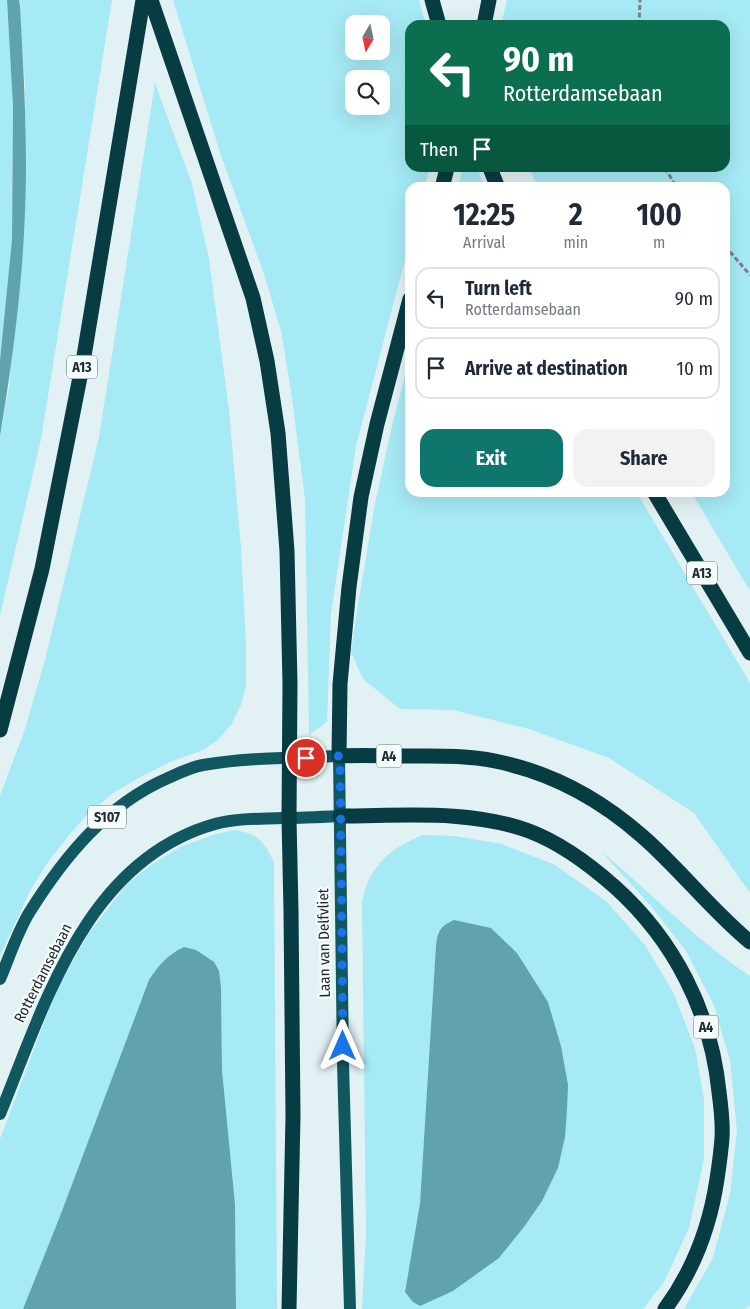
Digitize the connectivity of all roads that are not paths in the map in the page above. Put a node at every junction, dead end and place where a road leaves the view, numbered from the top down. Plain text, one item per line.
1 (143, 0) edge
2 (151, 0) edge
3 (432, 0) edge
4 (489, 0) edge
5 (438, 20) edge
6 (485, 20) edge
7 (405, 318) edge
8 (657, 497) edge
9 (750, 652) edge
10 (0, 730) edge
11 (340, 756) junction
12 (289, 759) junction
13 (340, 816) junction
14 (288, 818) junction
15 (750, 942) edge
16 (0, 979) edge
17 (0, 1114) edge
18 (289, 1309) edge
19 (350, 1309) edge
20 (665, 1309) edge

1 - 10 highway, A13
2 - 12 highway
3 - 5 highway
4 - 6 highway
7 - 11 highway
8 - 9 highway, A13
11 - 12 main road, S107
11 - 13 main road, Laan van Delfvliet
11 - 15 highway, A4
12 - 14 highway
12 - 16 main road, S107
13 - 14 main road, Rotterdamsebaan
13 - 19 main road, Laan van Delfvliet
13 - 20 highway, A4
14 - 17 main road, Rotterdamsebaan
14 - 18 highway

